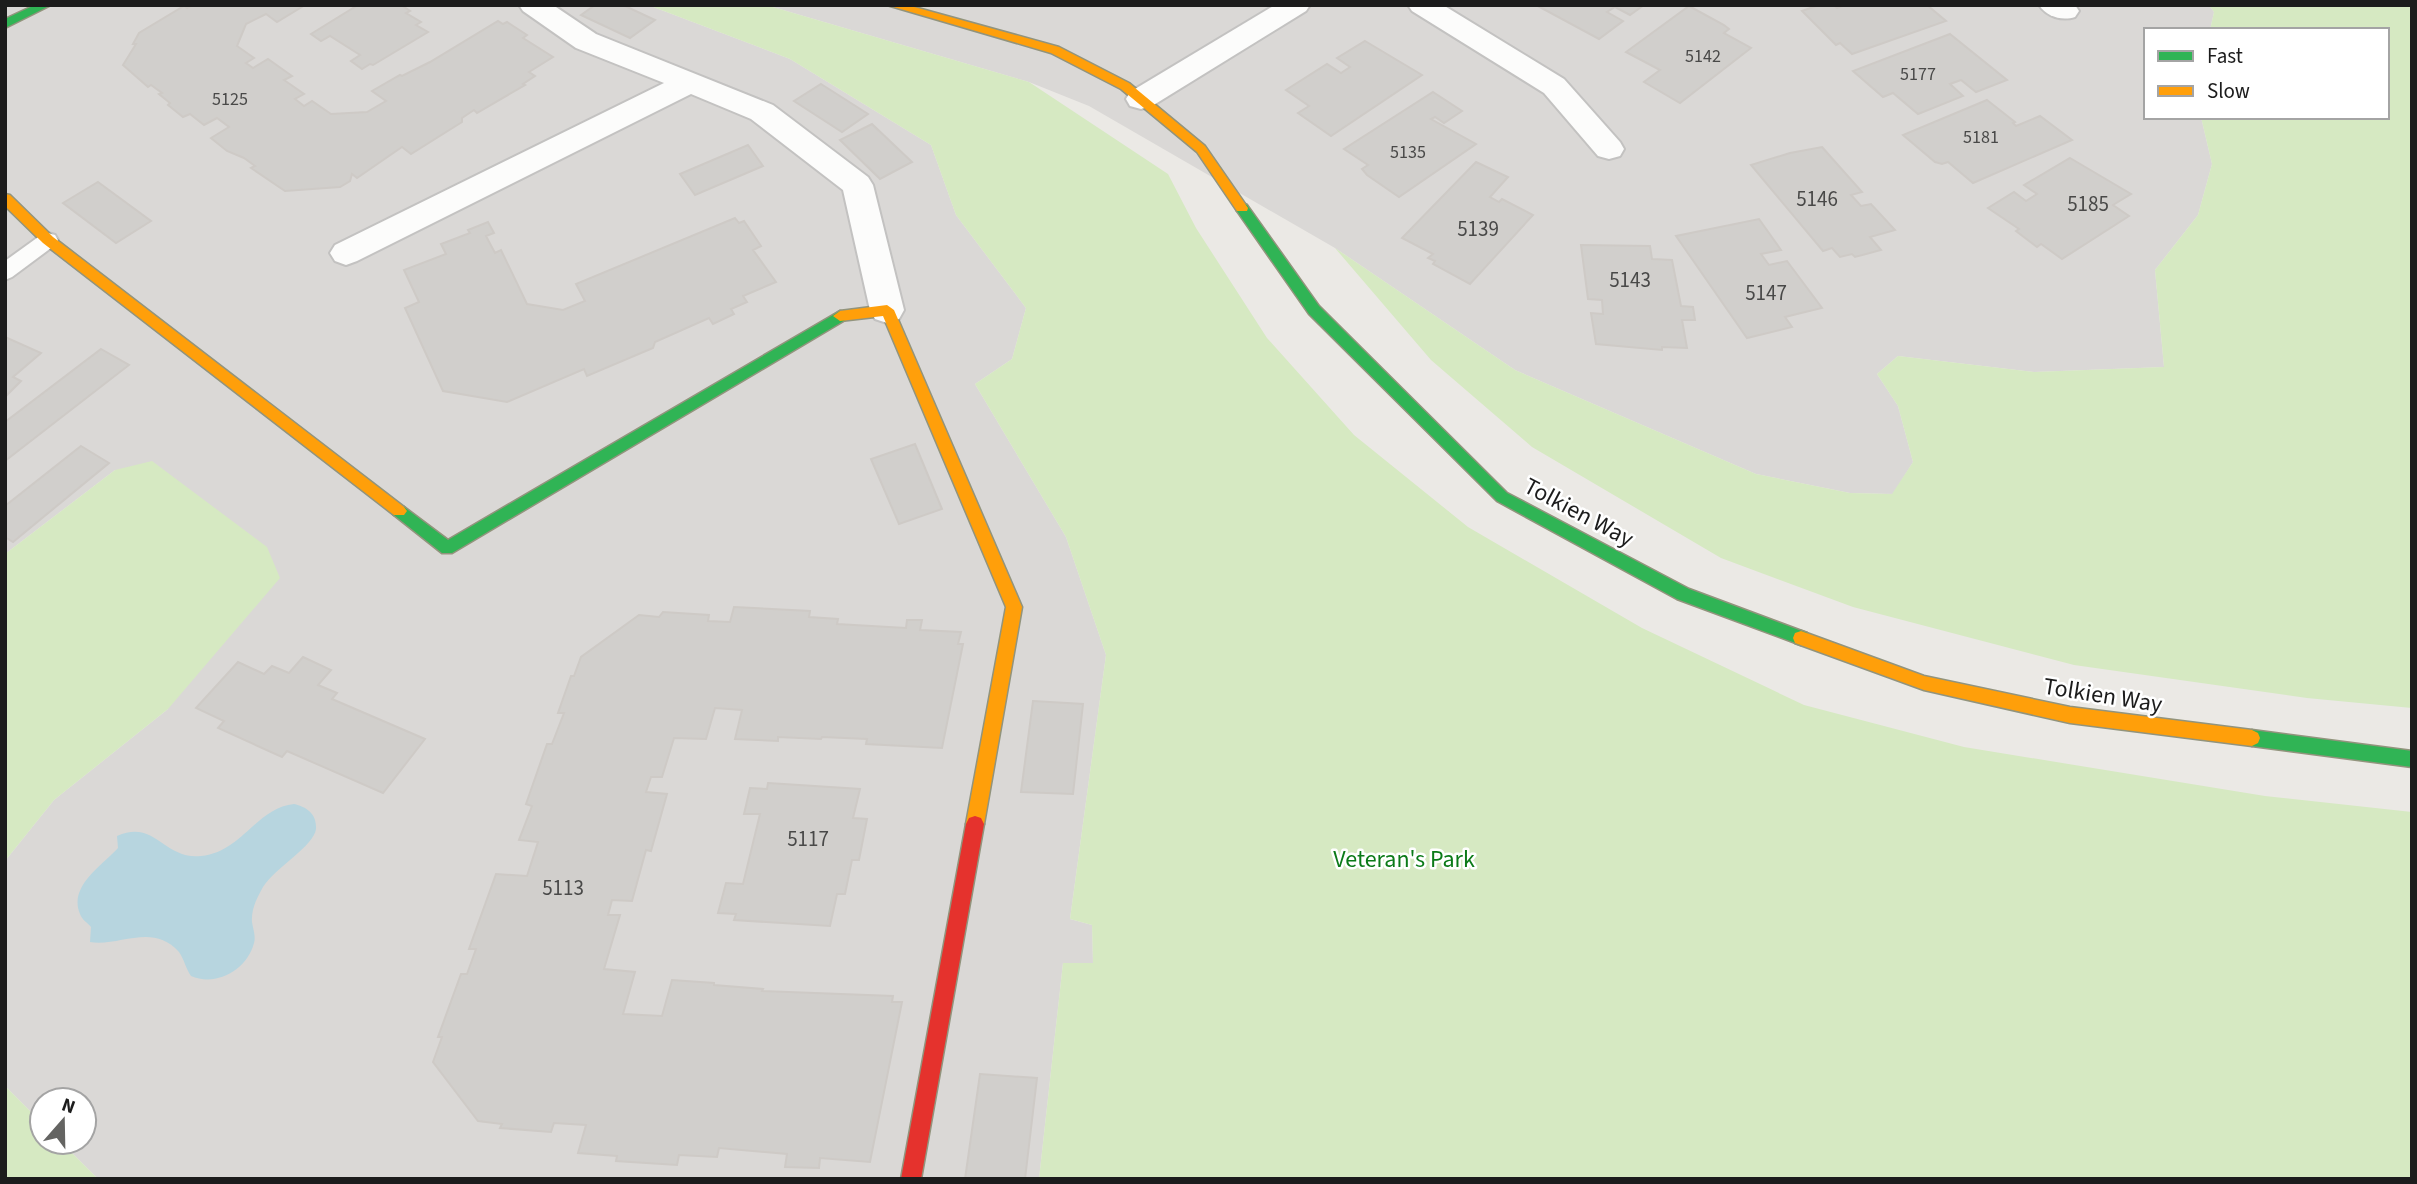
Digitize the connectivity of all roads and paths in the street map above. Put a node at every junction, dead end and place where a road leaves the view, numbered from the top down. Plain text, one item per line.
1 (45, 5) edge
2 (533, 5) edge
3 (893, 5) edge
4 (1296, 5) edge
5 (1422, 5) edge
6 (5, 24) edge
7 (689, 83) junction
8 (1141, 99) junction
9 (1609, 149) dead end
10 (5, 198) edge
11 (48, 240) junction
12 (346, 253) dead end
13 (5, 272) edge
14 (887, 310) junction
15 (2412, 759) edge
16 (911, 1179) edge

1 - 6 street
2 - 7 street
3 - 8 street, Tolkien Way
4 - 8 street
5 - 9 street
7 - 12 street
7 - 14 street
8 - 15 street, Tolkien Way
10 - 11 street
11 - 13 lane
11 - 14 street
14 - 16 street

